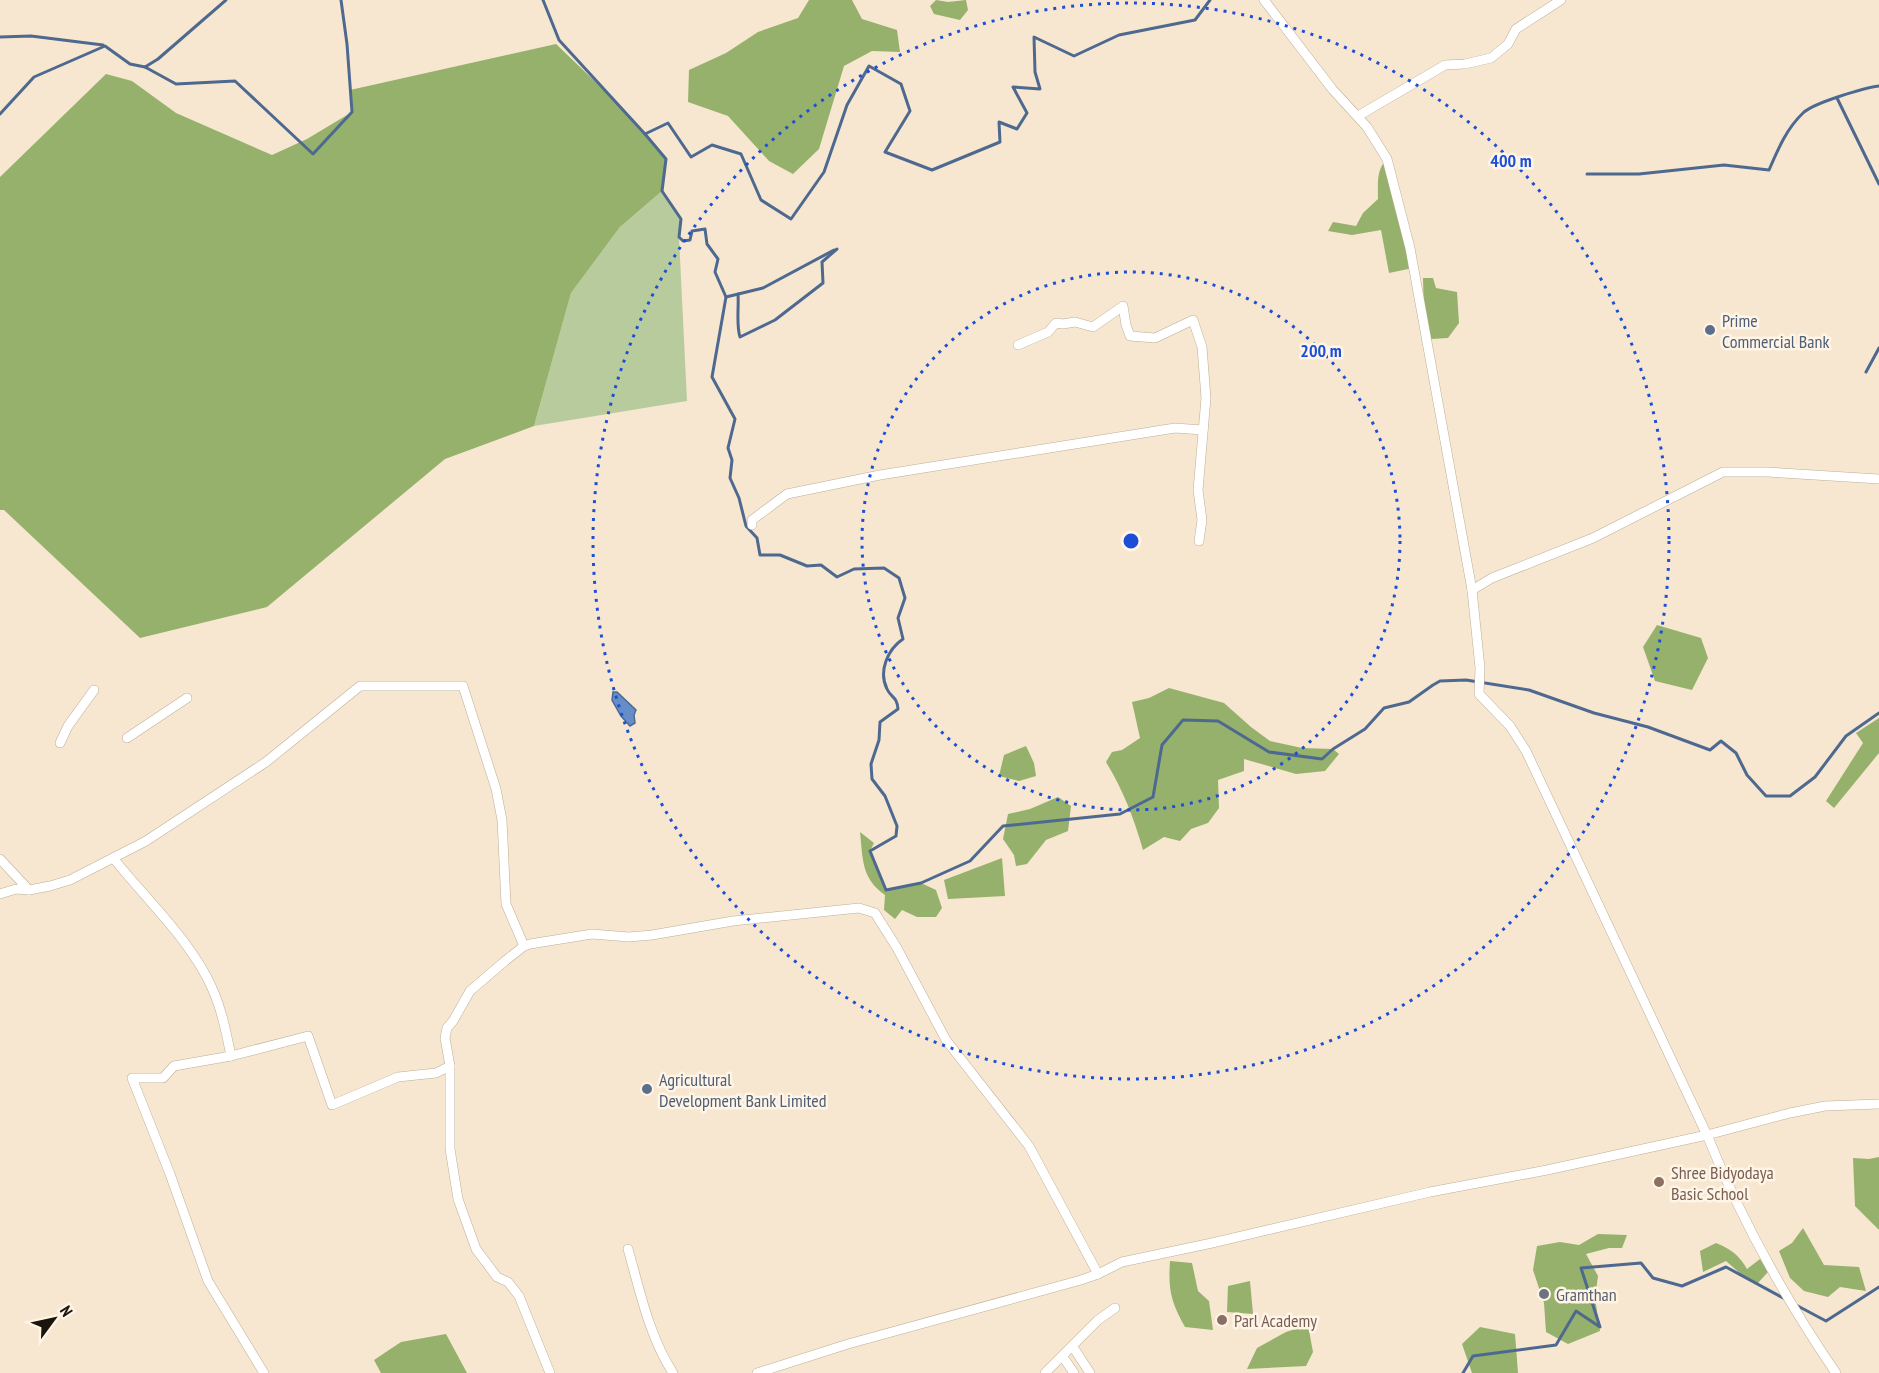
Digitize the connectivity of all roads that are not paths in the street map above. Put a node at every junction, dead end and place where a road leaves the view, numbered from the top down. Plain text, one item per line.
1 (1264, 0) edge
2 (1561, 0) edge
3 (1358, 116) junction
4 (1018, 345) dead end
5 (1203, 430) junction
6 (1879, 479) edge
7 (753, 525) dead end
8 (1199, 541) dead end
9 (1472, 590) junction
10 (94, 690) dead end
11 (187, 698) dead end
12 (127, 738) dead end
13 (60, 743) dead end
14 (0, 859) edge
15 (114, 859) junction
16 (29, 890) junction
17 (0, 894) edge
18 (524, 946) junction
19 (231, 1056) junction
20 (450, 1066) junction
21 (1879, 1104) edge
22 (1707, 1135) junction
23 (628, 1249) dead end
24 (1098, 1274) junction
25 (1115, 1308) dead end
26 (1073, 1347) junction
27 (1063, 1357) junction
28 (264, 1373) edge
29 (550, 1373) edge
30 (673, 1373) edge
31 (757, 1373) edge
32 (1045, 1373) edge
33 (1074, 1373) edge
34 (1090, 1373) edge
35 (1836, 1373) edge

1 - 3 street
2 - 3 street
3 - 9 street
4 - 5 street
5 - 7 street
5 - 8 street
6 - 9 street
9 - 22 street
10 - 13 street
11 - 12 street
14 - 16 street
15 - 16 street
15 - 18 street
15 - 19 street
16 - 17 street
18 - 20 street
18 - 24 street
19 - 20 street
19 - 28 street
20 - 29 street
21 - 22 street
22 - 24 street
22 - 35 street
23 - 30 street
24 - 31 street
25 - 26 street
26 - 27 street
26 - 34 street
27 - 32 street
27 - 33 street

